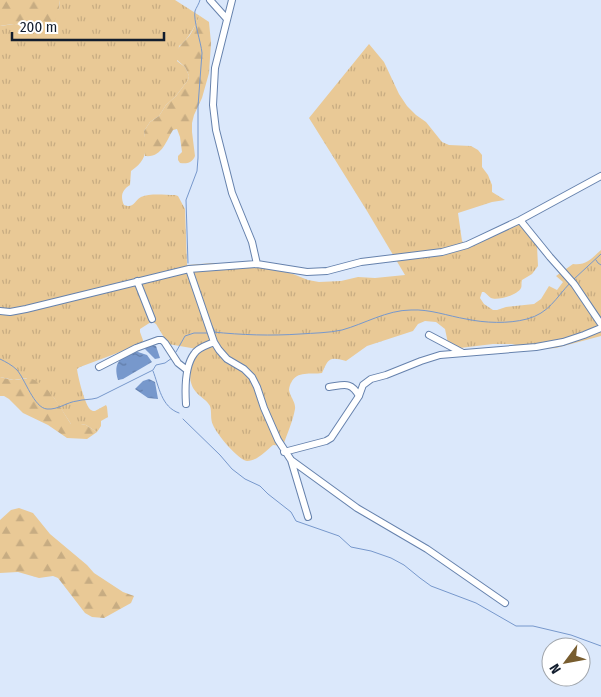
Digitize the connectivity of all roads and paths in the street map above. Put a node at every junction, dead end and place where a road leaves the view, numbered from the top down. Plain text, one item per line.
1 (210, 0) edge
2 (232, 0) edge
3 (227, 19) junction
4 (601, 176) edge
5 (520, 220) junction
6 (257, 264) junction
7 (189, 269) junction
8 (137, 281) junction
9 (0, 311) edge
10 (152, 319) dead end
11 (601, 324) edge
12 (601, 328) edge
13 (429, 335) dead end
14 (213, 339) junction
15 (463, 353) junction
16 (99, 367) dead end
17 (187, 370) junction
18 (329, 387) dead end
19 (359, 396) junction
20 (186, 404) dead end
21 (284, 452) junction
22 (291, 460) junction
23 (308, 517) dead end
24 (505, 603) dead end

1 - 3 street
2 - 3 street
3 - 6 street
4 - 5 street
5 - 6 street
5 - 11 street
6 - 7 street
7 - 8 street
7 - 14 street
8 - 9 street
8 - 10 street
12 - 15 street
13 - 15 street
14 - 17 street
14 - 21 street
15 - 19 street
16 - 17 street
17 - 20 street
18 - 19 street
19 - 21 street
21 - 22 street
22 - 23 street
22 - 24 street

